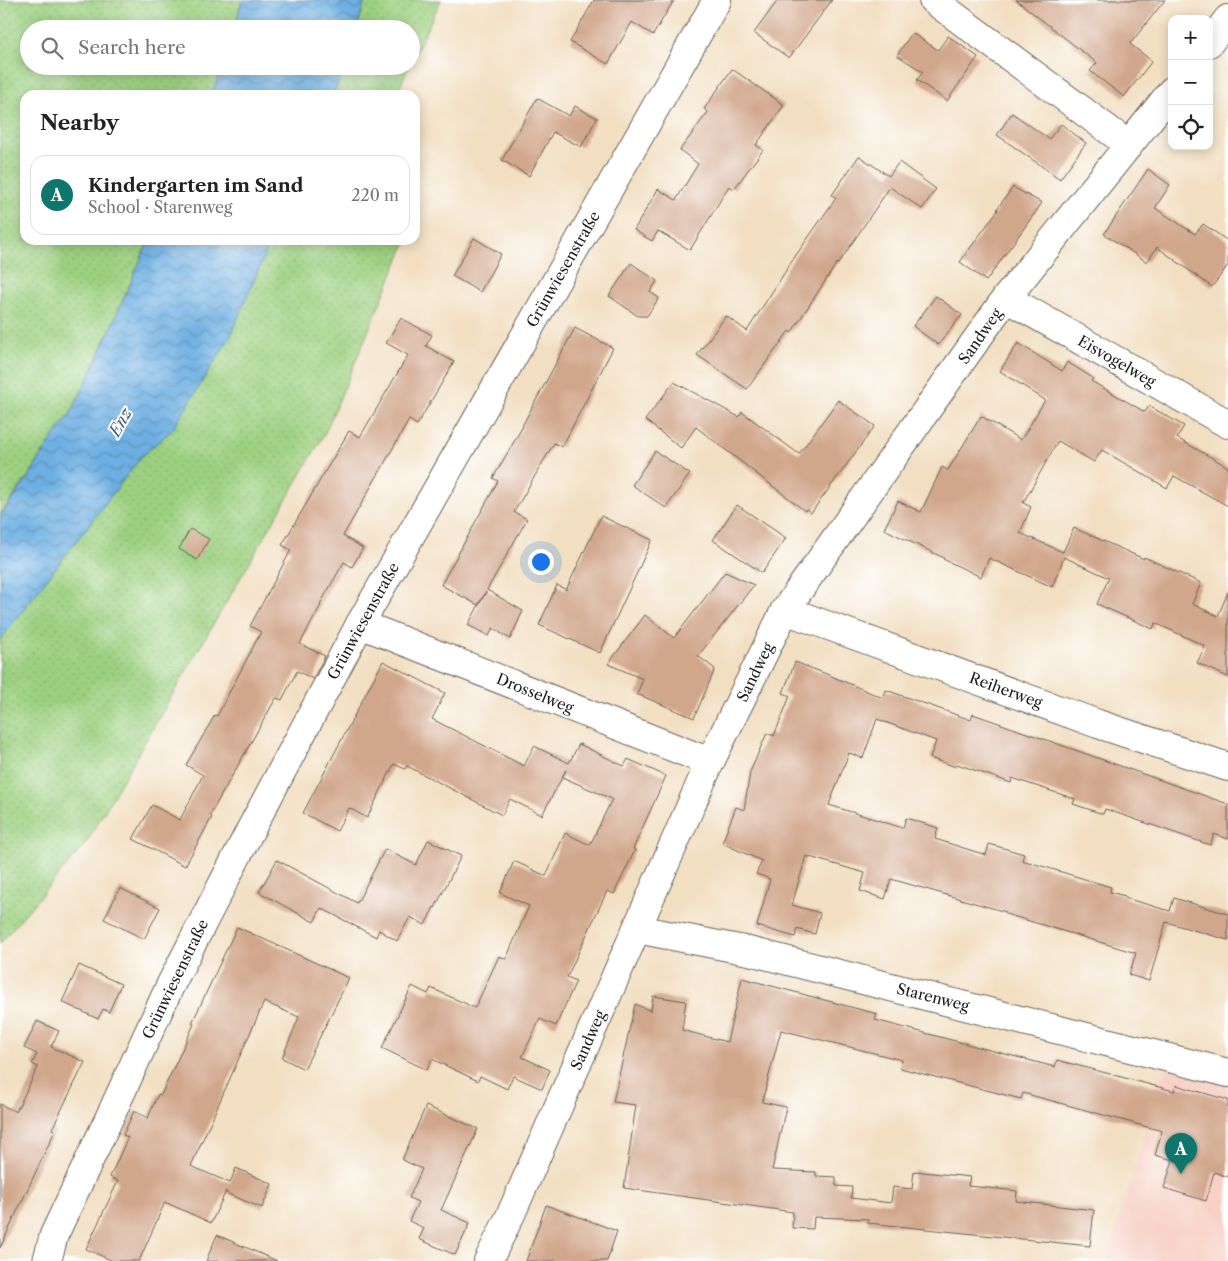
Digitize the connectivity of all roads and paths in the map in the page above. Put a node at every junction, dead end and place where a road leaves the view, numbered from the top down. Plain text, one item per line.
1 (716, 0) edge
2 (933, 0) edge
3 (1228, 19) edge
4 (1213, 38) edge
5 (1168, 96) edge
6 (1129, 145) junction
7 (1006, 298) junction
8 (1228, 424) edge
9 (785, 610) junction
10 (360, 624) junction
11 (710, 762) junction
12 (1228, 767) edge
13 (637, 929) junction
14 (1228, 1073) edge
15 (47, 1261) edge
16 (488, 1261) edge

1 - 10 street, Grünwiesenstraße
2 - 6 street
3 - 4 street
5 - 6 street, Sandweg
6 - 7 street, Sandweg
7 - 8 street, Eisvogelweg
7 - 9 street, Sandweg
9 - 11 street, Sandweg
9 - 12 street, Reiherweg
10 - 11 street, Drosselweg
10 - 15 street, Grünwiesenstraße
11 - 13 street, Sandweg
13 - 14 street, Starenweg
13 - 16 street, Sandweg

